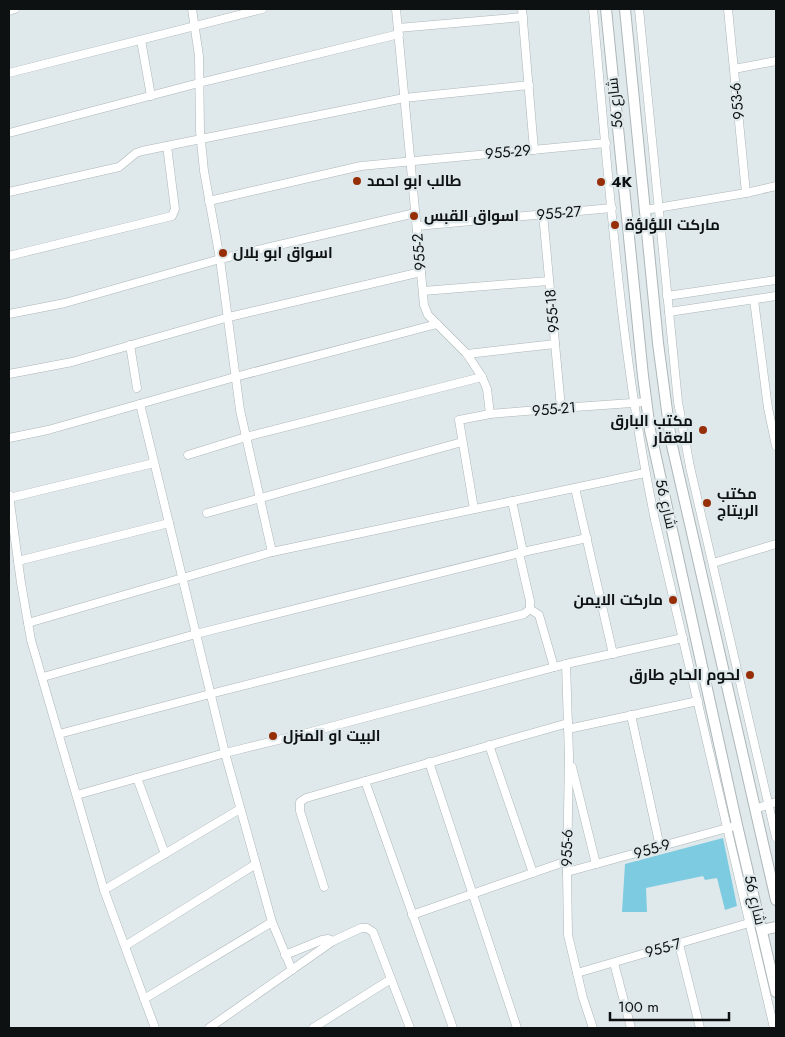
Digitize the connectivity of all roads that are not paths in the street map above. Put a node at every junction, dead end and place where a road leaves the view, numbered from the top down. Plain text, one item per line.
1 (15, 9) edge
2 (192, 9) edge
3 (262, 9) edge
4 (396, 9) edge
5 (593, 9) edge
6 (606, 9) edge
7 (625, 9) edge
8 (640, 9) edge
9 (728, 9) edge
10 (9, 10) edge
11 (523, 13) edge
12 (196, 26) junction
13 (398, 31) junction
14 (141, 40) junction
15 (776, 61) edge
16 (734, 69) junction
17 (9, 74) edge
18 (199, 83) junction
19 (529, 85) junction
20 (151, 96) junction
21 (404, 98) junction
22 (9, 133) edge
23 (201, 140) junction
24 (606, 143) junction
25 (166, 146) junction
26 (534, 150) junction
27 (410, 161) junction
28 (776, 186) edge
29 (9, 192) edge
30 (746, 193) junction
31 (208, 201) junction
32 (660, 207) junction
33 (612, 208) junction
34 (644, 210) junction
35 (415, 213) junction
36 (543, 214) junction
37 (417, 226) junction
38 (9, 256) edge
39 (220, 259) junction
40 (421, 272) junction
41 (776, 280) edge
42 (549, 281) junction
43 (423, 291) junction
44 (667, 296) junction
45 (776, 296) edge
46 (754, 300) junction
47 (653, 301) junction
48 (635, 303) junction
49 (669, 312) junction
50 (9, 314) edge
51 (229, 317) junction
52 (437, 324) junction
53 (555, 344) junction
54 (130, 345) junction
55 (467, 354) junction
56 (9, 374) edge
57 (235, 377) junction
58 (482, 377) junction
59 (137, 388) dead end
60 (646, 402) junction
61 (140, 404) junction
62 (634, 404) junction
63 (776, 406) edge
64 (561, 408) junction
65 (768, 408) junction
66 (490, 414) junction
67 (246, 437) junction
68 (9, 438) edge
69 (462, 442) junction
70 (776, 446) edge
71 (188, 455) dead end
72 (154, 463) junction
73 (645, 473) junction
74 (575, 488) junction
75 (9, 496) edge
76 (259, 497) junction
77 (512, 501) junction
78 (474, 509) junction
79 (207, 513) dead end
80 (169, 523) junction
81 (587, 538) junction
82 (776, 544) edge
83 (272, 552) junction
84 (521, 552) junction
85 (18, 561) junction
86 (712, 563) junction
87 (183, 578) junction
88 (530, 610) junction
89 (28, 623) junction
90 (196, 634) junction
91 (682, 638) junction
92 (613, 654) junction
93 (566, 664) junction
94 (554, 667) junction
95 (43, 677) junction
96 (210, 694) junction
97 (698, 701) junction
98 (630, 715) junction
99 (568, 726) junction
100 (60, 734) junction
101 (489, 745) junction
102 (225, 753) junction
103 (569, 756) junction
104 (429, 762) junction
105 (747, 775) junction
106 (137, 778) junction
107 (728, 779) junction
108 (365, 781) junction
109 (751, 791) junction
110 (77, 795) junction
111 (732, 797) junction
112 (772, 803) edge
113 (240, 809) junction
114 (755, 809) junction
115 (732, 826) junction
116 (776, 837) edge
117 (660, 847) junction
118 (165, 854) junction
119 (567, 861) junction
120 (256, 864) junction
121 (596, 864) junction
122 (567, 872) junction
123 (532, 873) junction
124 (324, 887) dead end
125 (104, 890) junction
126 (474, 893) junction
127 (776, 900) edge
128 (412, 915) junction
129 (272, 922) junction
130 (749, 923) junction
131 (776, 926) edge
132 (762, 930) junction
133 (333, 941) junction
134 (679, 944) junction
135 (125, 946) junction
136 (286, 955) junction
137 (614, 963) junction
138 (292, 970) junction
139 (577, 973) junction
140 (391, 979) junction
141 (776, 992) edge
142 (144, 999) junction
143 (155, 1028) edge
144 (209, 1028) edge
145 (313, 1028) edge
146 (410, 1028) edge
147 (453, 1028) edge
148 (517, 1028) edge
149 (593, 1028) edge
150 (631, 1028) edge
151 (700, 1028) edge
152 (774, 1028) edge

1 - 10 street
2 - 12 street
3 - 12 street
4 - 13 street, 955-2
5 - 24 street
6 - 48 street, شارع 56
7 - 34 street, شارع 56
8 - 32 street
9 - 16 street, 953-6
11 - 13 street
11 - 19 street
12 - 14 street
12 - 18 street
13 - 18 street
13 - 21 street, 955-2
14 - 17 street
14 - 20 street
15 - 16 street
16 - 30 street, 953-6
18 - 20 street
18 - 23 street
19 - 21 street
19 - 26 street
20 - 22 street
21 - 23 street
21 - 27 street, 955-2
23 - 25 street
23 - 31 street
24 - 26 street, 955-29
24 - 33 street
25 - 29 street
25 - 38 street
26 - 27 street, 955-29
27 - 31 street, 955-29
27 - 35 street, 955-2
28 - 30 street
30 - 32 street
31 - 39 street
32 - 34 street
32 - 44 street
33 - 36 street, 955-27
33 - 62 street
34 - 47 street, شارع 56
35 - 37 street, 955-2
35 - 39 street
36 - 37 street, 955-27
36 - 42 street, 955-18
37 - 40 street, 955-2
39 - 50 street
39 - 51 street
40 - 43 street, 955-2
40 - 51 street
41 - 44 street
42 - 43 street
42 - 53 street, 955-18
43 - 52 street, 955-2
44 - 49 street
45 - 46 street
46 - 49 street
46 - 65 street
47 - 48 street
47 - 105 street, شارع 56
48 - 60 street, شارع 56
49 - 86 street
51 - 54 street
51 - 57 street
52 - 55 street, 955-2
52 - 57 street
53 - 55 street
53 - 64 street, 955-18
54 - 56 street
54 - 59 street
55 - 58 street, 955-2
57 - 61 street
57 - 67 street
58 - 66 street, 955-2
58 - 67 street
60 - 62 street, 955-21
60 - 107 street, شارع 56
61 - 68 street
61 - 72 street
62 - 64 street, 955-21
62 - 73 street
63 - 65 street
64 - 66 street, 955-21
65 - 70 street
66 - 69 street, 955-21
67 - 71 street
67 - 76 street
69 - 76 street
69 - 78 street
72 - 75 street
72 - 80 street
73 - 74 street
73 - 91 street
74 - 77 street
74 - 81 street
75 - 85 street
76 - 79 street
76 - 83 street
77 - 78 street
77 - 84 street
78 - 83 street
80 - 85 street
80 - 87 street
81 - 84 street
81 - 92 street
82 - 86 street
83 - 87 street
84 - 88 street
84 - 90 street
85 - 89 street
86 - 112 street
87 - 89 street
87 - 90 street
88 - 94 street
88 - 96 street
89 - 95 street
90 - 95 street
90 - 96 street
91 - 92 street
91 - 97 street
92 - 93 street
93 - 94 street
93 - 99 street, 955-6
94 - 102 street
95 - 100 street
96 - 100 street
96 - 102 street
97 - 98 street
97 - 115 street
98 - 99 street
98 - 117 street
99 - 101 street
99 - 103 street, 955-6
100 - 110 street
101 - 104 street
101 - 123 street
102 - 106 street
102 - 113 street
103 - 119 street, 955-6
103 - 121 street
104 - 108 street
104 - 126 street
105 - 107 street
105 - 109 street, شارع 56
106 - 110 street
106 - 118 street
107 - 111 street, شارع 56
108 - 124 street
108 - 128 street
109 - 111 street
109 - 114 street, شارع 56
110 - 125 street
111 - 115 street, شارع 56
112 - 114 street
112 - 116 street
113 - 118 street
113 - 120 street
114 - 127 street, شارع 56
115 - 117 street, 955-9
115 - 130 street
115 - 132 street, شارع 56
117 - 121 street, 955-9
118 - 125 street
119 - 122 street, 955-6
119 - 123 street
120 - 129 street
120 - 135 street
121 - 122 street, 955-9
122 - 139 street, 955-6
123 - 126 street
125 - 135 street
126 - 128 street
126 - 148 street
128 - 147 street
129 - 136 street
129 - 142 street
130 - 134 street, 955-7
130 - 152 street
131 - 132 street
132 - 141 street, شارع 56
133 - 136 street
133 - 138 street
133 - 140 street
134 - 137 street, 955-7
134 - 151 street
135 - 142 street
136 - 138 street
137 - 139 street, 955-7
137 - 150 street
138 - 144 street
139 - 149 street, 955-6
140 - 145 street
140 - 146 street
142 - 143 street

